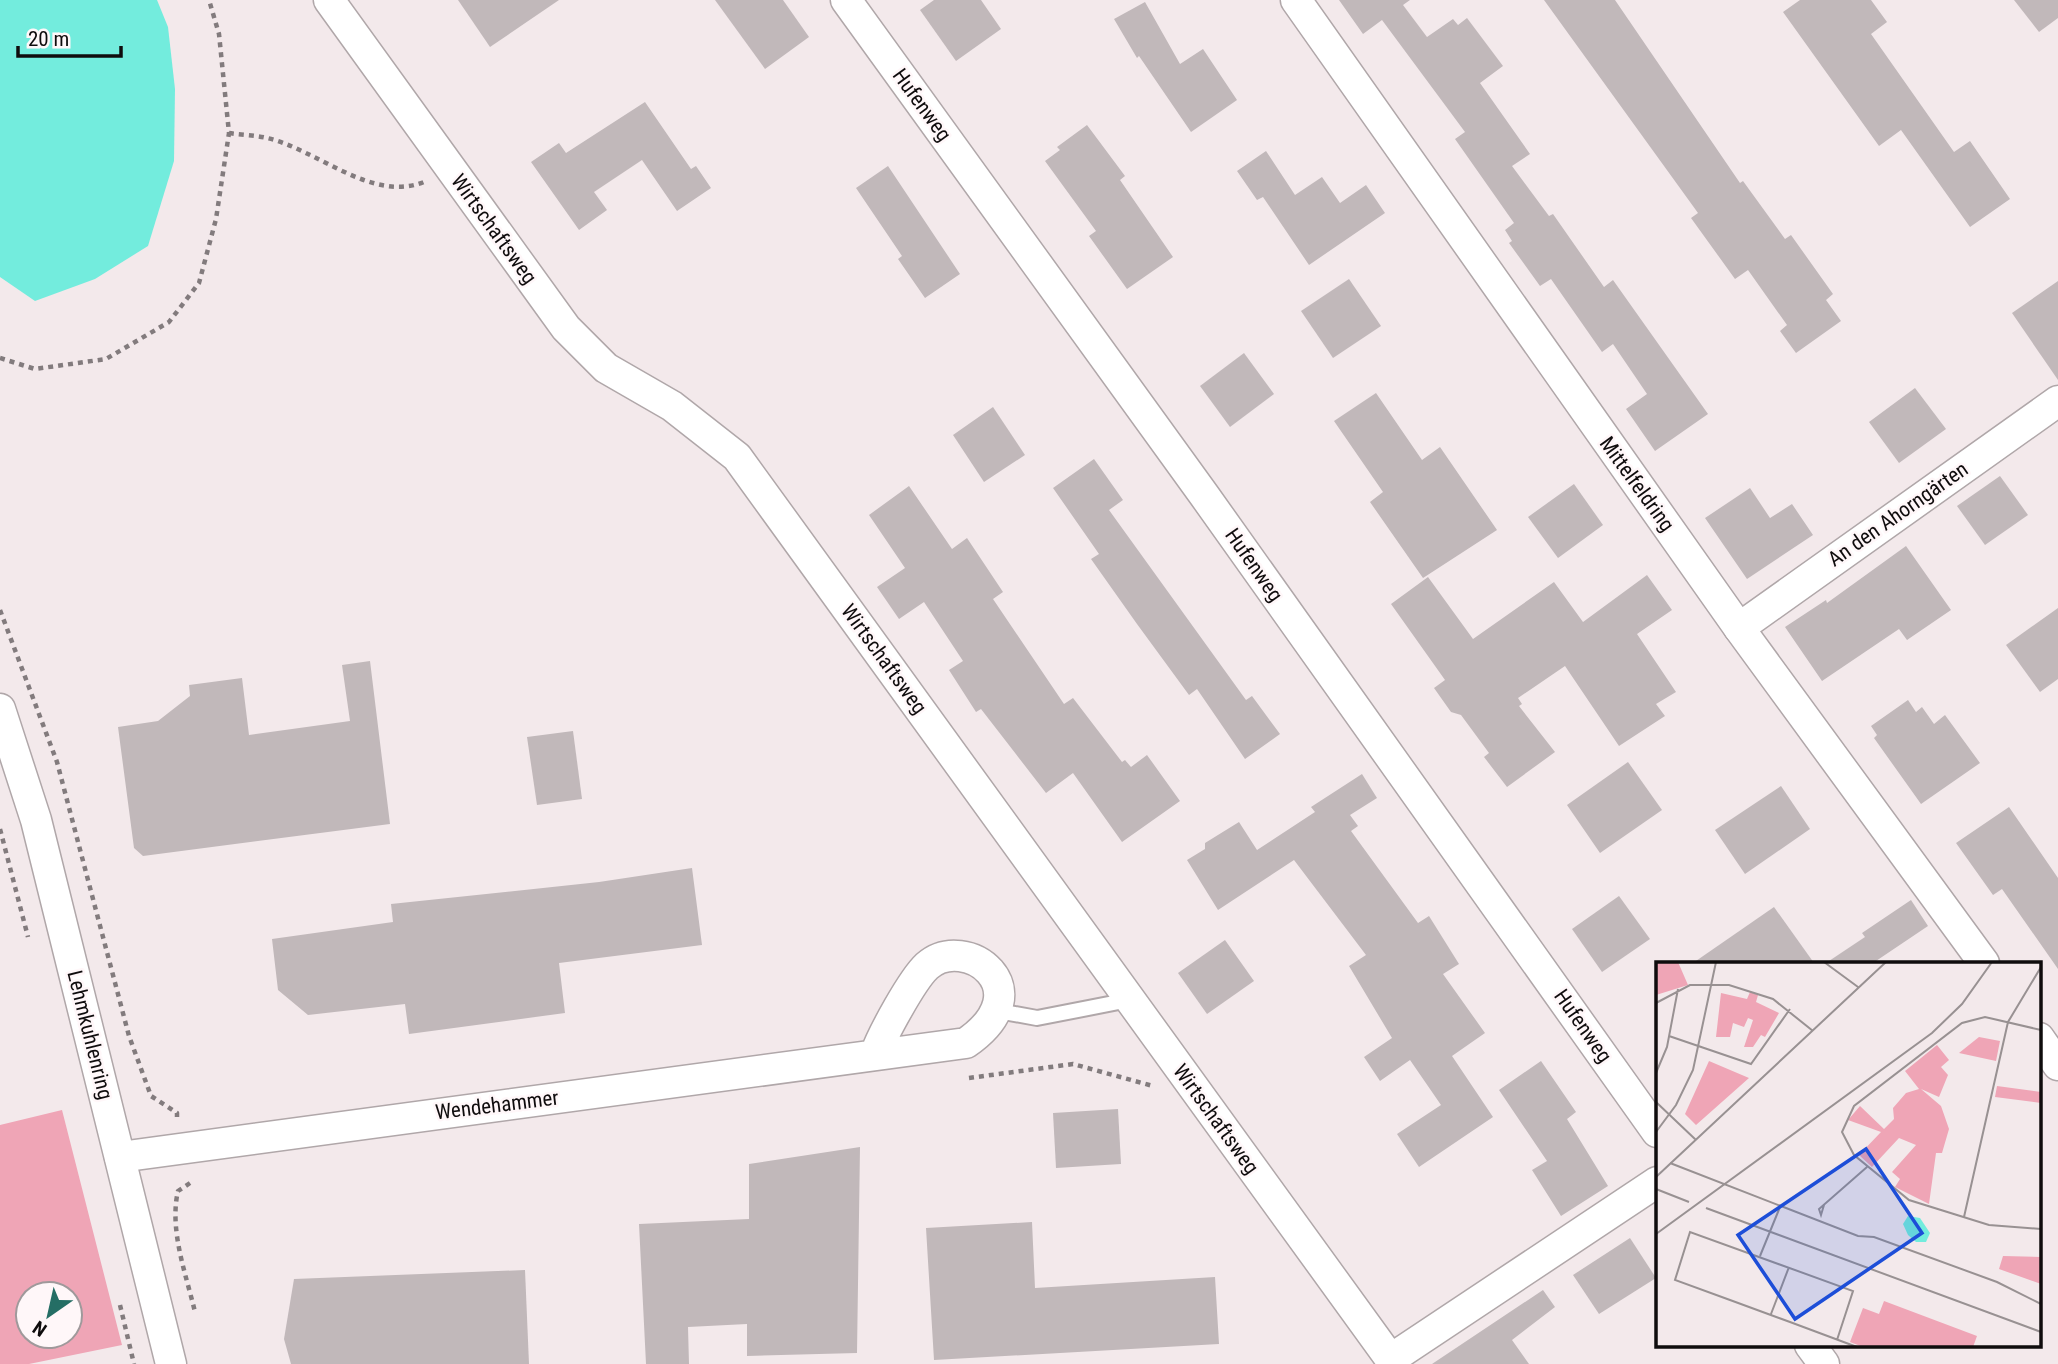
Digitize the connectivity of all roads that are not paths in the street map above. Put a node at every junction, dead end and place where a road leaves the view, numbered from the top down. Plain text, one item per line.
1 (329, 0) edge
2 (846, 0) edge
3 (1296, 0) edge
4 (2058, 401) edge
5 (1739, 628) junction
6 (0, 709) edge
7 (1983, 962) edge
8 (1129, 1000) junction
9 (998, 1011) junction
10 (2040, 1039) edge
11 (875, 1055) junction
12 (2058, 1065) edge
13 (1656, 1131) edge
14 (120, 1157) junction
15 (1656, 1183) edge
16 (1811, 1346) edge
17 (1392, 1362) edge
18 (170, 1364) edge
19 (1824, 1364) edge

1 - 8 street, Wirtschaftsweg
2 - 13 street, Hufenweg
3 - 5 street, Mittelfeldring
4 - 5 street, An den Ahorngärten
5 - 7 street, Mittelfeldring
6 - 14 street, Lehmkuhlenring
8 - 9 lane
8 - 17 street, Wirtschaftsweg
9 - 11 street, Wendehammer
9 - 11 street
10 - 12 street
11 - 14 street, Wendehammer
14 - 18 street, Lehmkuhlenring
15 - 17 street
16 - 19 street

